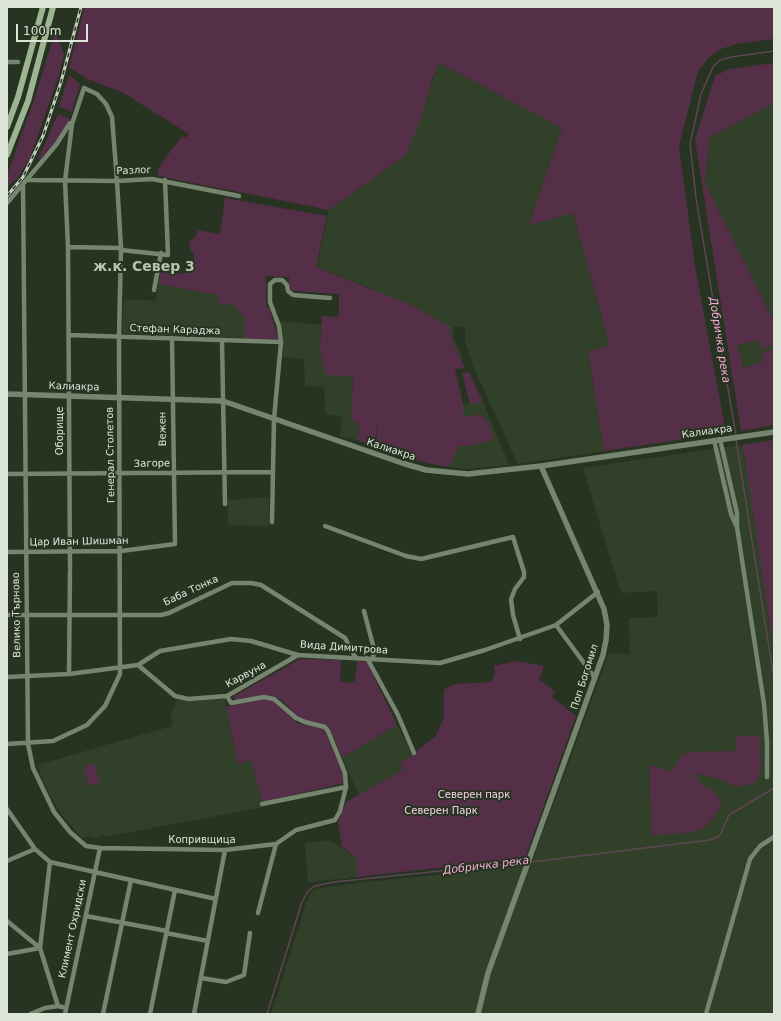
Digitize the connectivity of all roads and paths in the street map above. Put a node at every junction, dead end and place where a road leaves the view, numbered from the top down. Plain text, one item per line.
1 (43, 7) edge
2 (53, 7) edge
3 (7, 62) edge
4 (18, 62) dead end
5 (84, 88) joint
6 (74, 115) junction
7 (7, 127) edge
8 (7, 155) edge
9 (28, 180) junction
10 (165, 180) junction
11 (65, 181) junction
12 (118, 181) junction
13 (23, 184) junction
14 (238, 196) dead end
15 (7, 203) edge
16 (68, 247) junction
17 (121, 249) junction
18 (161, 253) junction
19 (154, 290) dead end
20 (330, 298) dead end
21 (69, 335) junction
22 (119, 336) junction
23 (172, 338) junction
24 (222, 341) junction
25 (281, 342) junction
26 (7, 394) edge
27 (24, 394) junction
28 (69, 396) junction
29 (119, 398) junction
30 (172, 399) junction
31 (223, 401) junction
32 (274, 419) junction
33 (774, 432) edge
34 (720, 439) junction
35 (714, 440) junction
36 (541, 466) junction
37 (224, 472) junction
38 (273, 472) junction
39 (69, 473) junction
40 (120, 473) junction
41 (173, 473) junction
42 (7, 474) edge
43 (25, 474) junction
44 (225, 504) dead end
45 (272, 522) dead end
46 (325, 526) dead end
47 (737, 527) junction
48 (175, 544) joint
49 (70, 551) junction
50 (121, 551) junction
51 (7, 552) edge
52 (25, 552) junction
53 (598, 592) junction
54 (364, 611) dead end
55 (120, 614) junction
56 (7, 615) edge
57 (26, 615) junction
58 (70, 615) junction
59 (556, 625) junction
60 (520, 638) junction
61 (298, 656) junction
62 (356, 658) junction
63 (367, 658) junction
64 (373, 659) junction
65 (138, 665) junction
66 (120, 667) junction
67 (69, 674) junction
68 (7, 677) edge
69 (27, 677) junction
70 (595, 678) junction
71 (227, 696) junction
72 (7, 744) edge
73 (28, 744) junction
74 (414, 753) dead end
75 (767, 777) dead end
76 (346, 787) junction
77 (262, 804) dead end
78 (7, 809) edge
79 (774, 837) edge
80 (276, 844) junction
81 (100, 848) junction
82 (35, 849) junction
83 (225, 850) junction
84 (7, 861) edge
85 (50, 862) junction
86 (94, 872) junction
87 (131, 880) junction
88 (175, 890) junction
89 (216, 899) junction
90 (258, 913) dead end
91 (86, 916) junction
92 (7, 921) edge
93 (122, 923) junction
94 (166, 932) junction
95 (250, 933) dead end
96 (208, 941) junction
97 (40, 948) junction
98 (7, 954) edge
99 (201, 978) junction
100 (58, 1006) junction
101 (66, 1008) junction
102 (30, 1014) edge
103 (65, 1014) edge
104 (103, 1014) edge
105 (150, 1014) edge
106 (194, 1014) edge
107 (478, 1014) edge
108 (706, 1014) edge

1 - 7 main road
2 - 8 main road
3 - 4 street
5 - 6 street, Оборище
5 - 12 street, Генерал Столетов
6 - 9 street
6 - 11 street, Оборище
9 - 11 street, Разлог
9 - 13 street
10 - 12 street, Разлог
10 - 14 street, Разлог
10 - 18 street
11 - 12 street, Разлог
11 - 16 street, Оборище
12 - 17 street, Генерал Столетов
13 - 15 street
13 - 27 street, Велико Търново
16 - 17 street
16 - 21 street, Оборище
17 - 18 street
17 - 22 street, Генерал Столетов
18 - 19 street
20 - 25 street
21 - 22 street, Стефан Караджа
21 - 28 street, Оборище
22 - 23 street, Стефан Караджа
22 - 29 street, Генерал Столетов
23 - 24 street, Стефан Караджа
23 - 30 street, Вежен
24 - 25 street, Стефан Караджа
24 - 31 street
25 - 32 street
26 - 27 street, Калиакра
27 - 28 street, Калиакра
27 - 43 street, Велико Търново
28 - 29 street, Калиакра
28 - 39 street, Оборище
29 - 30 street, Калиакра
29 - 40 street, Генерал Столетов
30 - 31 street, Калиакра
30 - 41 street, Вежен
31 - 32 street, Калиакра
31 - 37 street
32 - 36 street, Калиакра
32 - 38 street
33 - 34 street, Калиакра
34 - 35 street, Калиакра
34 - 47 street
35 - 36 street, Калиакра
35 - 47 street
36 - 53 street, Поп Богомил
37 - 38 street, Загоре
37 - 41 street, Загоре
37 - 44 street
38 - 45 street
39 - 40 street, Загоре
39 - 43 street, Загоре
39 - 49 street, Оборище
40 - 41 street, Загоре
40 - 50 street, Генерал Столетов
41 - 48 street, Вежен
42 - 43 street, Загоре
43 - 52 street, Велико Търново
46 - 60 street
47 - 75 street
48 - 50 street, Цар Иван Шишман
49 - 50 street, Цар Иван Шишман
49 - 52 street, Цар Иван Шишман
49 - 58 street, Оборище
50 - 55 street, Генерал Столетов
51 - 52 street, Цар Иван Шишман
52 - 57 street, Велико Търново
53 - 59 street, Вида Димитрова
53 - 70 street, Поп Богомил
54 - 64 street
55 - 58 street, Баба Тонка
55 - 62 street, Баба Тонка
55 - 66 street, Генерал Столетов
56 - 57 street, Баба Тонка
57 - 58 street, Баба Тонка
57 - 69 street, Велико Търново
58 - 67 street, Оборище
59 - 60 street, Вида Димитрова
59 - 70 street
60 - 64 street, Вида Димитрова
61 - 62 street, Вида Димитрова
61 - 65 street, Вида Димитрова
61 - 71 street, Карвуна
62 - 63 street, Вида Димитрова
63 - 64 street, Вида Димитрова
63 - 74 street
65 - 66 street, Вида Димитрова
65 - 71 street, Карвуна
66 - 67 street, Вида Димитрова
66 - 73 street, Генерал Столетов
67 - 69 street, Вида Димитрова
68 - 69 street, Вида Димитрова
69 - 73 street, Велико Търново
70 - 107 street, Поп Богомил
71 - 76 street, Копривщица
72 - 73 street, Генерал Столетов
73 - 81 street, Велико Търново
76 - 77 street
76 - 80 street, Копривщица
78 - 82 street
79 - 108 street
80 - 83 street, Копривщица
80 - 90 street
81 - 83 street, Копривщица
81 - 86 street, Климент Охридски
82 - 84 street
82 - 85 street
83 - 89 street
85 - 86 street
85 - 97 street
86 - 87 street
86 - 91 street, Климент Охридски
87 - 88 street
87 - 93 street
88 - 89 street
88 - 94 street
89 - 96 street
91 - 93 street
91 - 101 street, Климент Охридски
92 - 97 street
93 - 94 street
93 - 104 street
94 - 96 street
94 - 105 street
95 - 99 street
96 - 99 street
97 - 98 street
97 - 100 street
99 - 106 street
100 - 101 street
100 - 102 street
101 - 103 street, Климент Охридски

